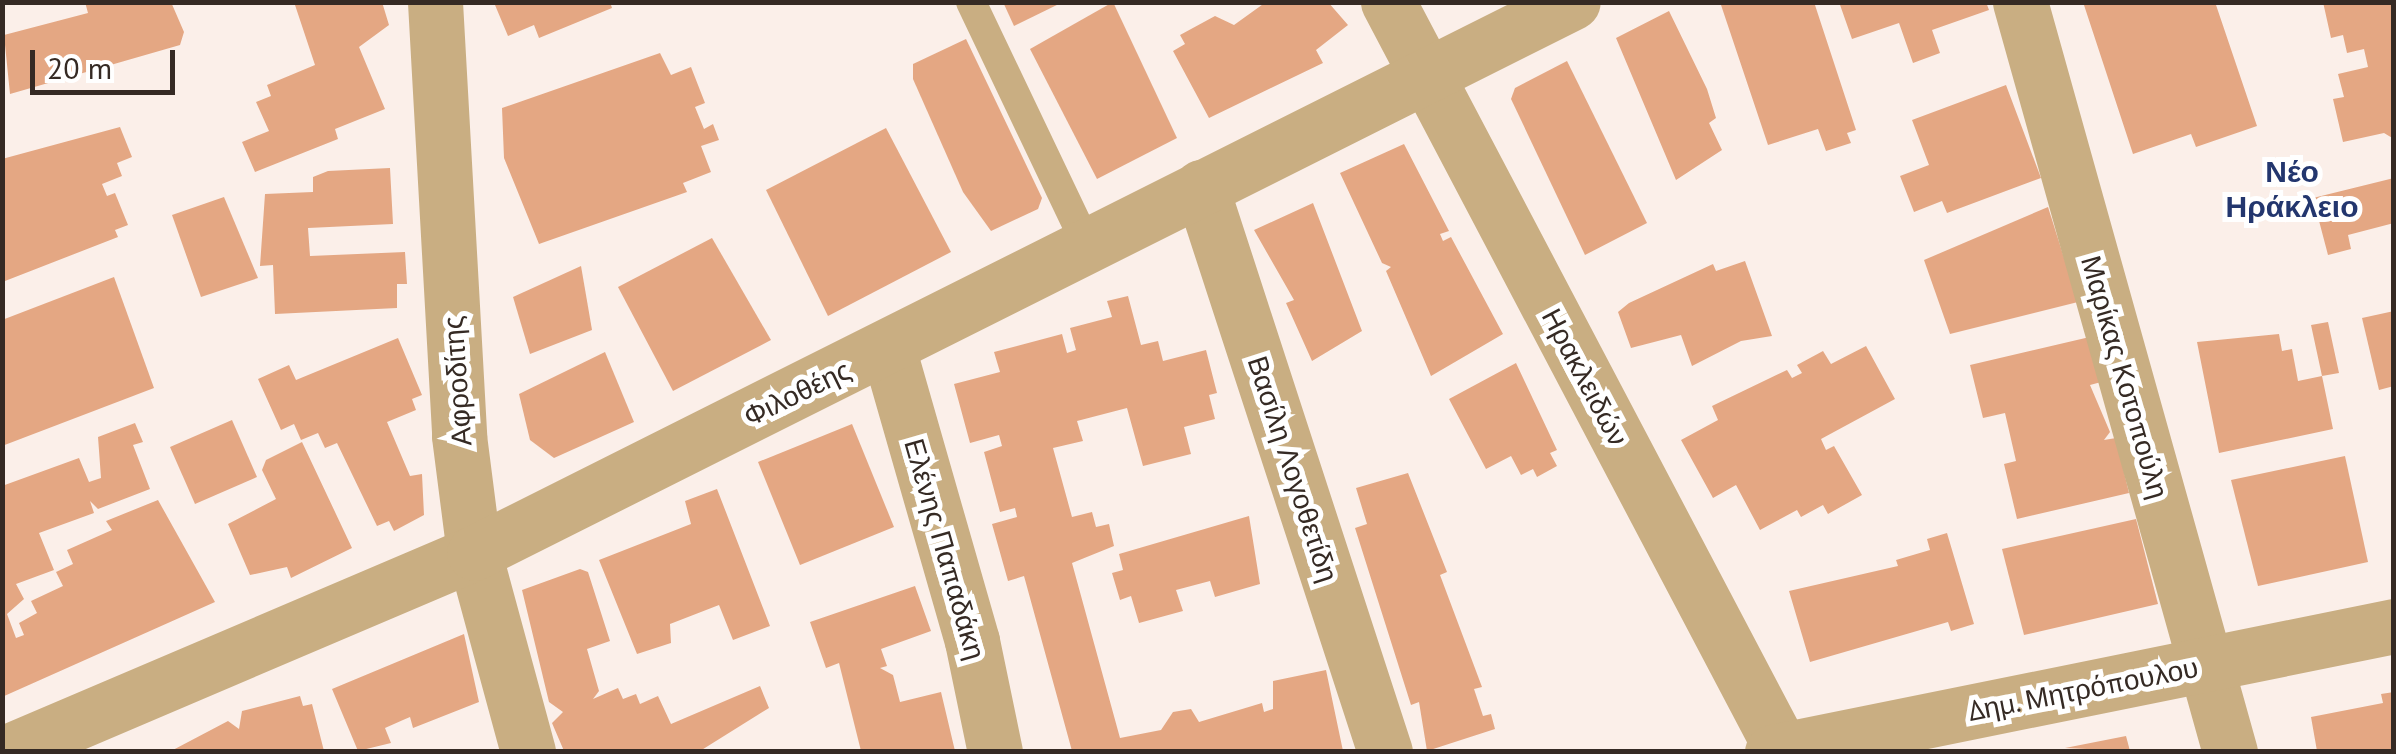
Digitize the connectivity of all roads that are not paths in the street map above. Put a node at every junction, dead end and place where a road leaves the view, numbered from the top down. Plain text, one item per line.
1 (434, 2) edge
2 (971, 2) edge
3 (1388, 2) edge
4 (1573, 2) edge
5 (2020, 2) edge
6 (1426, 76) junction
7 (1201, 187) junction
8 (1088, 248) junction
9 (888, 348) junction
10 (474, 553) junction
11 (2394, 626) edge
12 (2206, 664) junction
13 (1779, 751) edge
14 (6, 752) edge
15 (528, 752) edge
16 (995, 752) edge
17 (1384, 752) edge
18 (2230, 752) edge

1 - 10 street, Αφροδίτης
2 - 8 lane
3 - 6 street, Ηρακλειδών
4 - 6 street, Φιλοθέης
5 - 12 street, Μαρίκας Κοτοπούλη
6 - 7 street, Φιλοθέης
6 - 13 street, Ηρακλειδών
7 - 8 street, Φιλοθέης
7 - 17 street, Βασίλη Λογοθετίδη
8 - 9 street, Φιλοθέης
9 - 10 street, Φιλοθέης
9 - 16 street, Ελένης Παπαδάκη
10 - 14 street, Φιλοθέης
10 - 15 street, Αφροδίτης
11 - 12 street, Δημ. Μητρόπουλου
12 - 13 street, Δημ. Μητρόπουλου
12 - 18 street, Μαρίκας Κοτοπούλη

